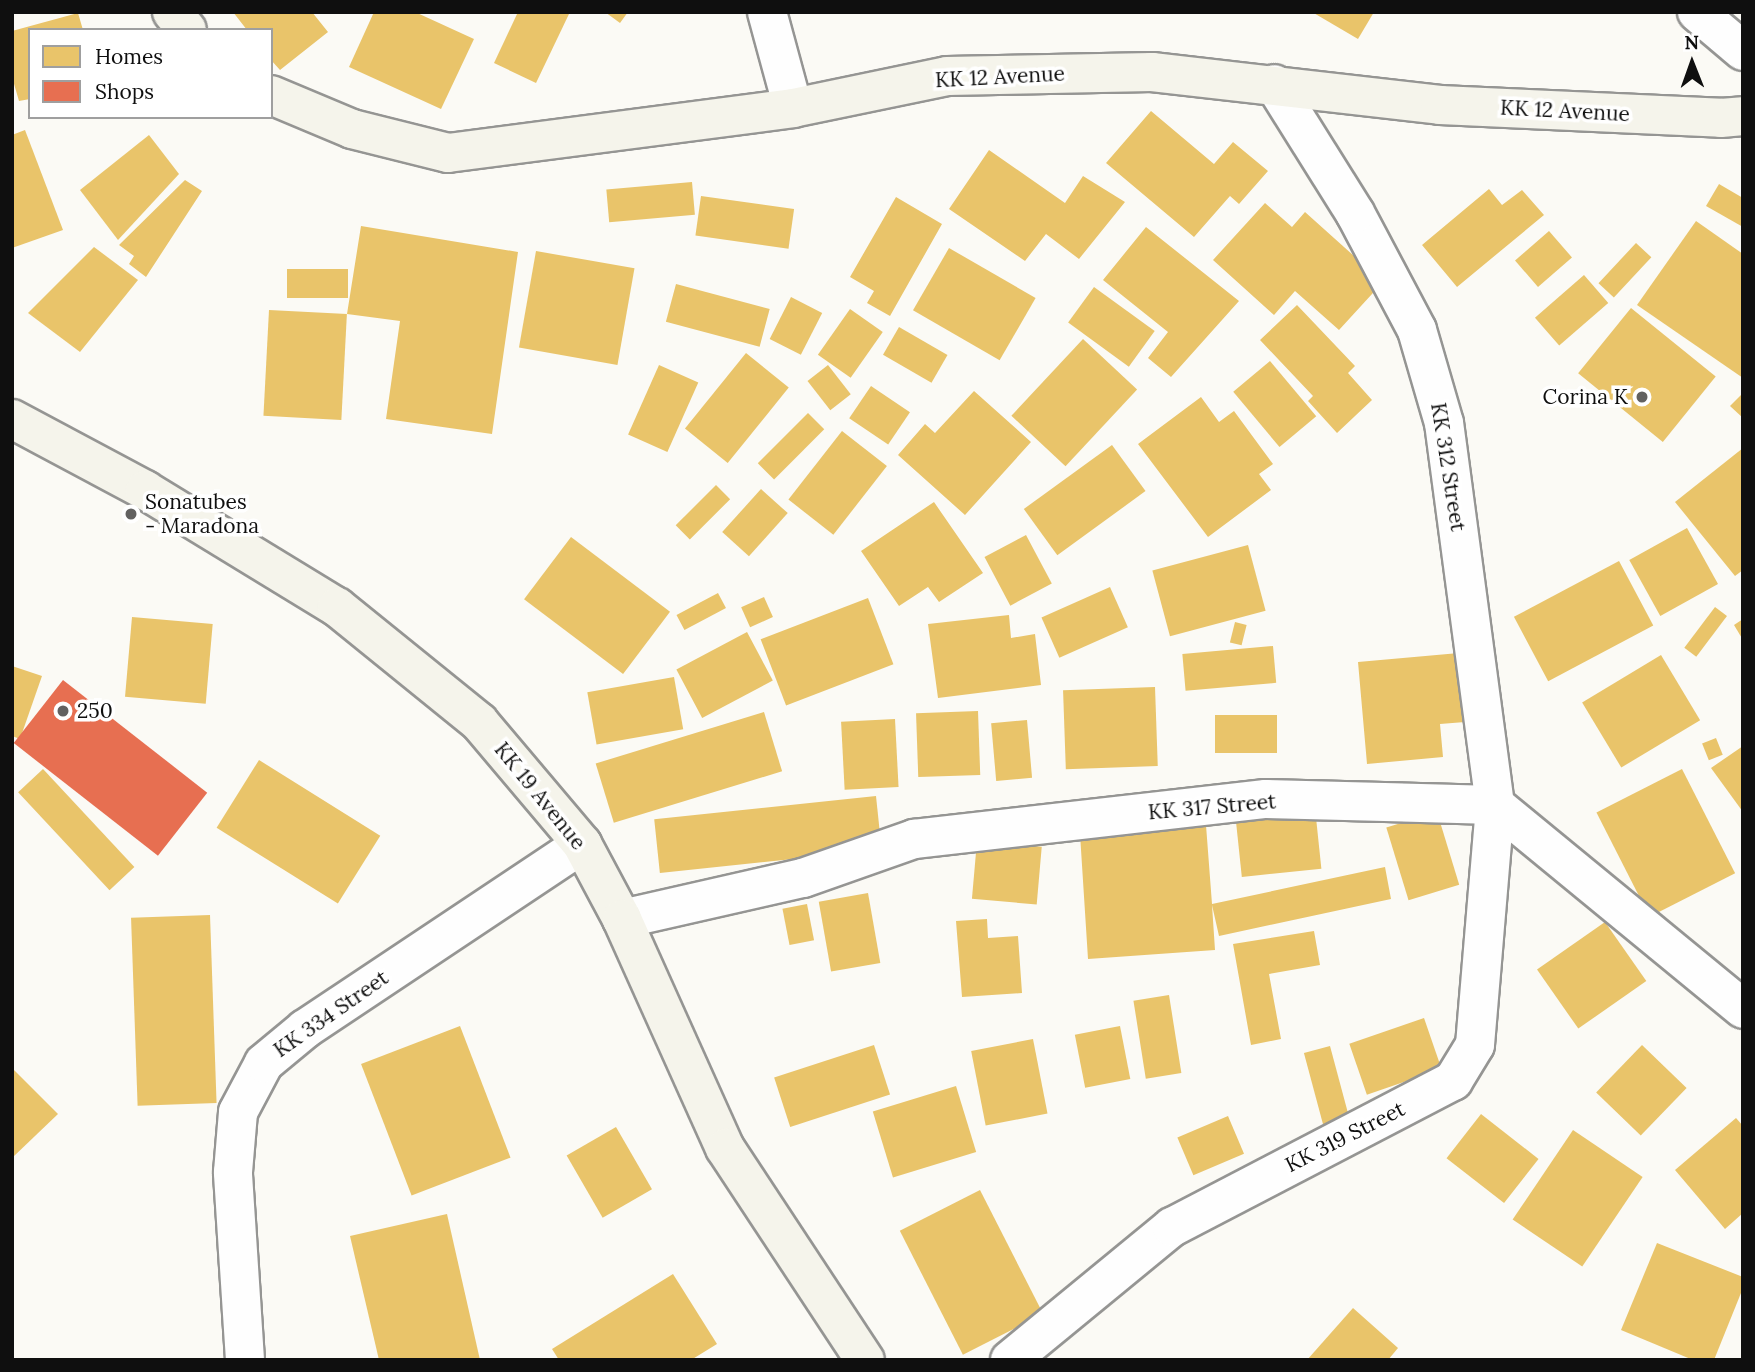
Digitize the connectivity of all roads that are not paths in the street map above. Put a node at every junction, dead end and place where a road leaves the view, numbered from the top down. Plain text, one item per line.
1 (172, 12) edge
2 (767, 12) edge
3 (1697, 12) edge
4 (185, 28) edge
5 (1743, 51) edge
6 (1274, 83) junction
7 (273, 96) edge
8 (793, 108) junction
9 (1736, 123) edge
10 (12, 419) edge
11 (1495, 805) junction
12 (582, 844) junction
13 (622, 919) junction
14 (1743, 1009) edge
15 (245, 1360) edge
16 (865, 1360) edge
17 (1010, 1360) edge

1 - 4 main road
2 - 8 street
3 - 5 street
6 - 8 main road, KK 12 Avenue
6 - 9 main road, KK 12 Avenue
6 - 11 street, KK 312 Street
7 - 8 main road, KK 12 Avenue
10 - 12 main road, KK 19 Avenue
11 - 13 street, KK 317 Street
11 - 14 street
11 - 17 street, KK 319 Street
12 - 13 main road, KK 19 Avenue
12 - 15 street, KK 334 Street
13 - 16 main road, KK 19 Avenue

